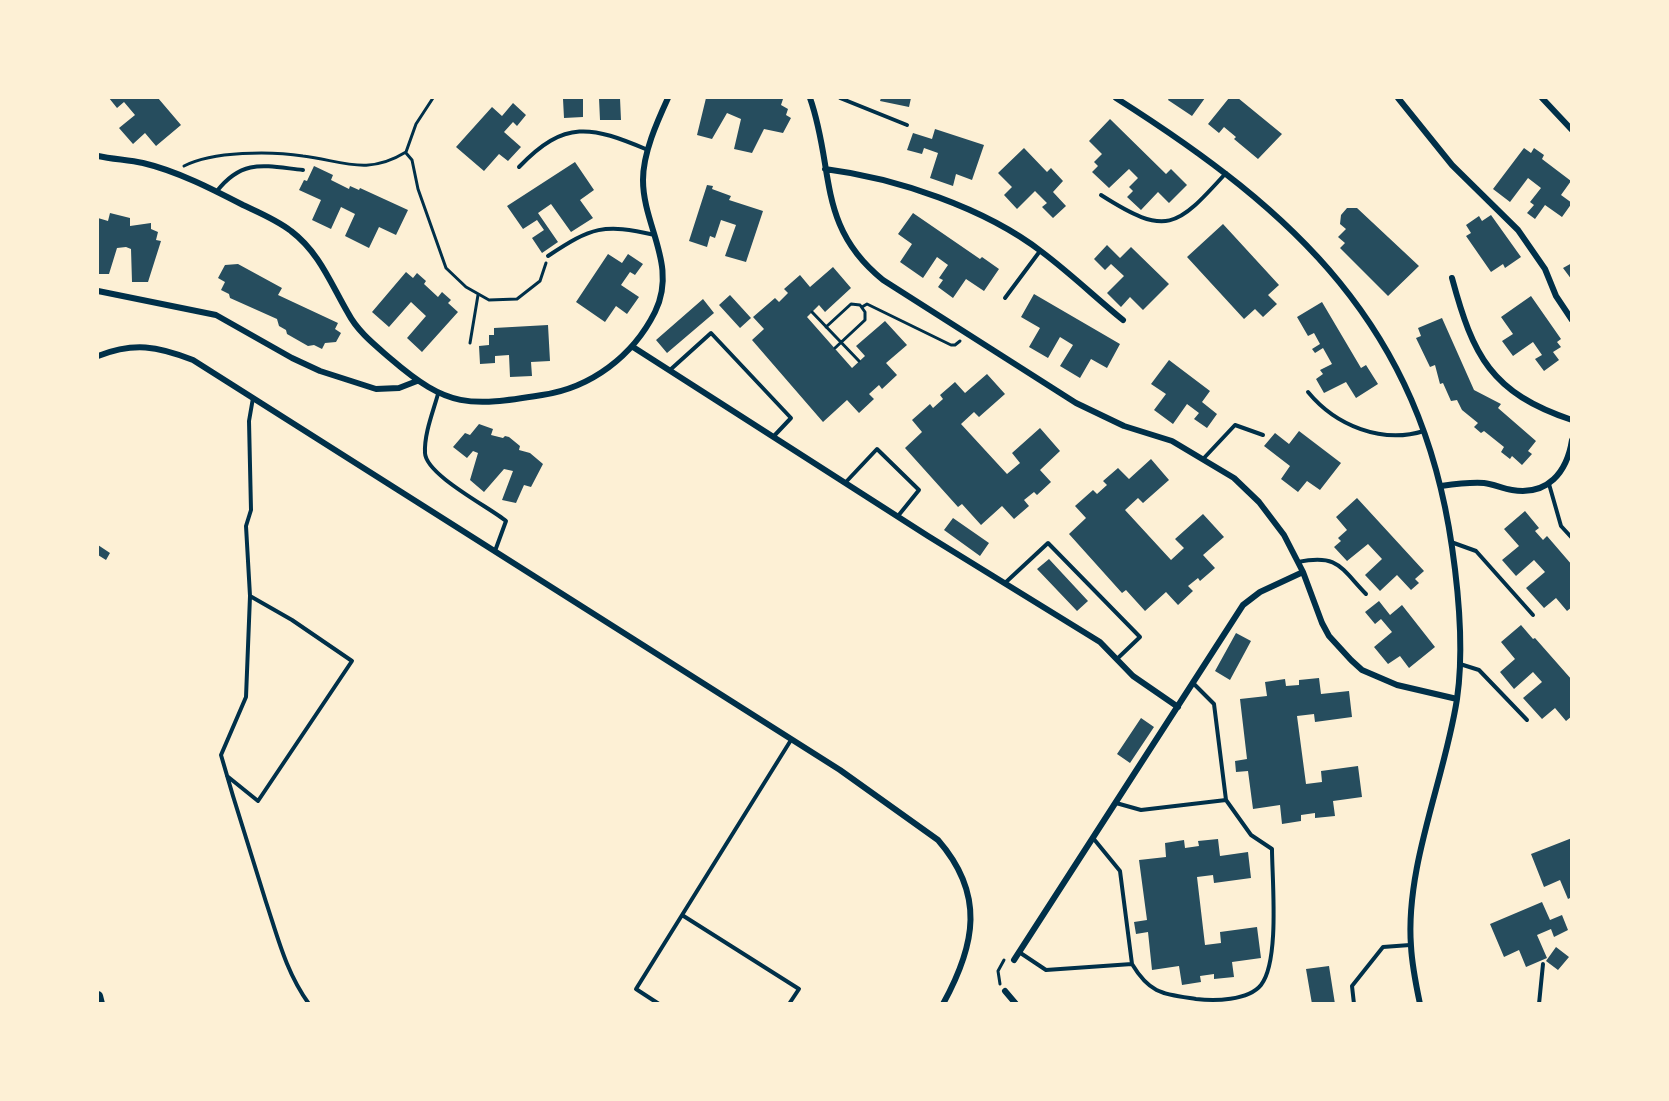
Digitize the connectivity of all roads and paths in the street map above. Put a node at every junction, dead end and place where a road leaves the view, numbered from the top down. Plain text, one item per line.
1 (433, 98) edge
2 (668, 98) edge
3 (810, 98) edge
4 (840, 98) edge
5 (1116, 98) edge
6 (1398, 98) edge
7 (1542, 98) edge
8 (907, 125) dead end
9 (1572, 130) edge
10 (648, 150) junction
11 (406, 152) junction
12 (98, 156) edge
13 (519, 167) dead end
14 (825, 169) junction
15 (303, 170) dead end
16 (1226, 172) junction
17 (178, 175) junction
18 (216, 192) junction
19 (1101, 195) dead end
20 (655, 235) junction
21 (1041, 250) junction
22 (548, 256) joint
23 (1452, 278) dead end
24 (98, 291) edge
25 (478, 295) junction
26 (1005, 298) dead end
27 (862, 307) junction
28 (812, 312) dead end
29 (1123, 320) dead end
30 (1572, 320) edge
31 (826, 327) junction
32 (966, 332) junction
33 (841, 342) junction
34 (470, 343) dead end
35 (633, 347) junction
36 (835, 348) dead end
37 (98, 356) edge
38 (860, 362) dead end
39 (669, 370) junction
40 (417, 381) junction
41 (1308, 392) dead end
42 (438, 394) junction
43 (253, 398) junction
44 (1572, 420) edge
45 (1425, 431) junction
46 (1263, 435) dead end
47 (773, 437) junction
48 (1572, 440) edge
49 (1204, 458) junction
50 (845, 483) junction
51 (1549, 484) junction
52 (1442, 486) junction
53 (898, 517) junction
54 (1572, 538) edge
55 (1451, 542) junction
56 (495, 551) junction
57 (1298, 562) junction
58 (1303, 572) junction
59 (1005, 583) junction
60 (1366, 594) dead end
61 (250, 596) junction
62 (1533, 615) dead end
63 (1118, 658) junction
64 (1459, 664) junction
65 (1193, 683) junction
66 (1457, 699) junction
67 (1178, 707) junction
68 (1527, 720) dead end
69 (791, 739) junction
70 (227, 776) junction
71 (1226, 800) junction
72 (1116, 803) junction
73 (1093, 838) junction
74 (682, 915) junction
75 (1410, 945) junction
76 (1019, 952) junction
77 (1014, 960) joint
78 (1132, 964) junction
79 (1543, 964) dead end
80 (1005, 991) joint
81 (98, 996) edge
82 (100, 1004) edge
83 (309, 1004) edge
84 (659, 1004) edge
85 (789, 1004) edge
86 (943, 1004) edge
87 (1016, 1004) edge
88 (1354, 1004) edge
89 (1420, 1004) edge
90 (1539, 1004) edge

1 - 11 path
2 - 10 street
3 - 14 street
4 - 8 lane
5 - 16 street
6 - 30 street
7 - 9 street
10 - 13 lane
10 - 20 street
11 - 17 path
11 - 25 path
12 - 17 street
14 - 21 street
14 - 32 street
15 - 18 lane
16 - 19 lane
16 - 45 street
17 - 18 street
18 - 40 street
20 - 22 lane
20 - 35 street
21 - 26 lane
21 - 29 street
22 - 25 path
23 - 44 street
24 - 40 street
25 - 34 path
27 - 31 path
27 - 32 path
27 - 33 path
28 - 31 path
31 - 33 path
32 - 49 street
33 - 36 path
33 - 38 path
35 - 39 street
35 - 42 street
37 - 43 street
39 - 47 street
39 - 47 lane
40 - 42 street
41 - 45 lane
42 - 56 lane
43 - 56 street
43 - 61 lane
45 - 52 street
46 - 49 lane
47 - 50 street
48 - 51 street
49 - 57 street
50 - 53 street
50 - 53 lane
51 - 52 street
51 - 54 lane
52 - 55 street
53 - 59 street
55 - 62 lane
55 - 64 street
56 - 69 street
57 - 58 street
57 - 60 lane
58 - 65 street
58 - 66 street
59 - 63 street
59 - 63 lane
61 - 70 lane
61 - 70 lane
63 - 67 street
64 - 66 street
64 - 68 lane
65 - 67 street
65 - 71 lane
66 - 75 street
67 - 72 street
69 - 74 lane
69 - 86 street
70 - 83 lane
71 - 72 lane
71 - 78 lane
72 - 73 street
73 - 76 street
73 - 78 lane
74 - 84 lane
74 - 85 lane
75 - 88 lane
75 - 89 street
76 - 77 street
76 - 78 lane
77 - 80 path
79 - 90 lane
80 - 87 street
81 - 82 main road

